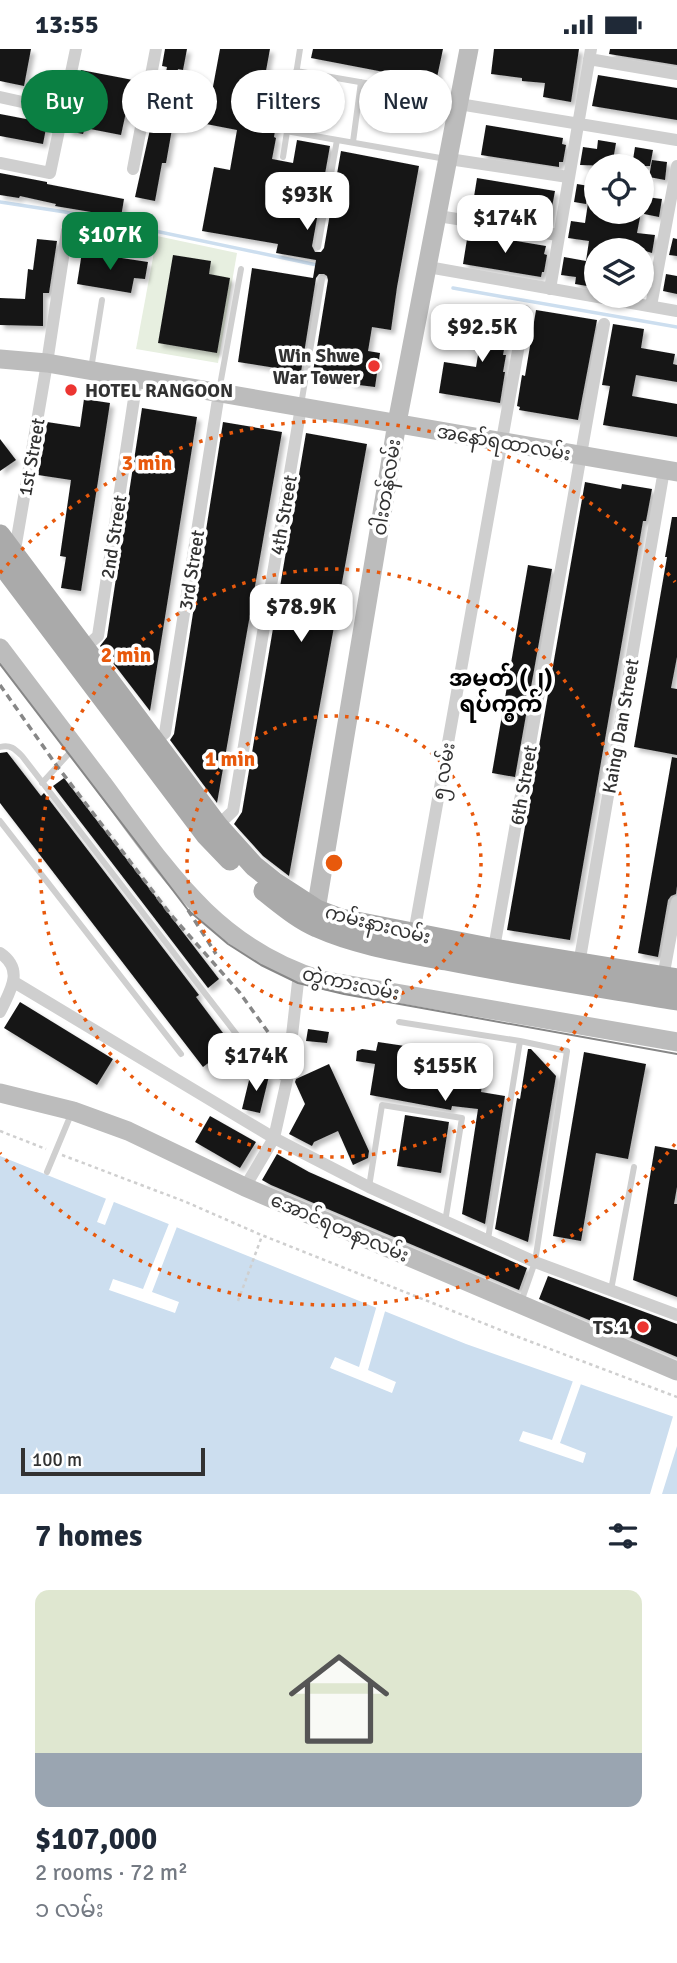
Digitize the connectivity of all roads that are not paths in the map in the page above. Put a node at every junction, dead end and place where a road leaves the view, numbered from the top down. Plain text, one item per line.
1 (76, 49) edge
2 (156, 49) edge
3 (300, 49) edge
4 (469, 49) edge
5 (590, 54) edge
6 (72, 70) edge
7 (296, 70) edge
8 (677, 74) edge
9 (0, 97) edge
10 (359, 97) edge
11 (21, 102) edge
12 (459, 104) junction
13 (577, 123) junction
14 (58, 133) edge
15 (286, 133) edge
16 (297, 133) edge
17 (337, 140) junction
18 (677, 140) edge
19 (353, 142) junction
20 (283, 157) dead end
21 (449, 159) junction
22 (0, 163) edge
23 (677, 166) edge
24 (133, 169) dead end
25 (568, 177) junction
26 (438, 216) junction
27 (67, 231) dead end
28 (558, 235) junction
29 (317, 247) dead end
30 (428, 268) junction
31 (241, 269) dead end
32 (322, 279) dead end
33 (550, 289) junction
34 (584, 295) edge
35 (654, 295) edge
36 (102, 300) dead end
37 (654, 306) edge
38 (525, 311) dead end
39 (677, 311) edge
40 (604, 324) dead end
41 (0, 359) edge
42 (47, 363) junction
43 (91, 371) junction
44 (137, 379) junction
45 (219, 393) junction
46 (301, 407) junction
47 (397, 423) junction
48 (502, 442) junction
49 (581, 455) junction
50 (670, 471) edge
51 (3, 551) edge
52 (0, 648) edge
53 (78, 653) junction
54 (0, 747) edge
55 (76, 747) junction
56 (148, 747) junction
57 (42, 782) junction
58 (0, 821) edge
59 (212, 830) junction
60 (677, 902) edge
61 (313, 925) junction
62 (412, 944) junction
63 (0, 953) edge
64 (492, 959) junction
65 (299, 973) junction
66 (578, 973) junction
67 (14, 982) junction
68 (669, 988) edge
69 (0, 1012) edge
70 (677, 1014) edge
71 (399, 1022) dead end
72 (520, 1041) junction
73 (677, 1042) edge
74 (181, 1054) dead end
75 (287, 1080) junction
76 (0, 1093) edge
77 (73, 1111) junction
78 (274, 1138) junction
79 (634, 1167) dead end
80 (47, 1173) dead end
81 (245, 1187) junction
82 (369, 1187) junction
83 (445, 1221) junction
84 (488, 1240) junction
85 (535, 1262) junction
86 (611, 1290) junction
87 (520, 1304) junction
88 (677, 1315) edge
89 (677, 1371) edge

1 - 6 street
2 - 24 street
3 - 7 lane
4 - 12 main road, ဝါးတန်လမ်း
5 - 8 street
5 - 13 street
9 - 11 street
10 - 19 lane
12 - 13 street
12 - 21 main road, ဝါးတန်လမ်း
13 - 18 street
13 - 25 street
14 - 22 street
15 - 20 lane
16 - 17 lane
17 - 19 lane
17 - 29 lane
19 - 21 lane
21 - 25 street
21 - 26 main road, ဝါးတန်လမ်း
23 - 35 street
25 - 28 street
26 - 28 street
26 - 30 main road, ဝါးတန်လမ်း
27 - 42 street, 1st Street
28 - 33 street
30 - 33 street
30 - 47 main road, ဝါးတန်လမ်း
31 - 45 lane
32 - 46 lane
33 - 34 street
36 - 43 lane
37 - 39 street
38 - 48 street, ၅ လမ်း
40 - 49 street, 6th Street
41 - 42 main road, အနော်ရထာလမ်း
42 - 43 main road, အနော်ရထာလမ်း
42 - 51 street, 1st Street
43 - 44 main road, အနော်ရထာလမ်း
44 - 45 main road, အနော်ရထာလမ်း
44 - 53 street, 2nd Street
45 - 46 main road, အနော်ရထာလမ်း
45 - 56 street, 3rd Street
46 - 47 main road, အနော်ရထာလမ်း
46 - 59 street, 4th Street
47 - 48 main road, အနော်ရထာလမ်း
47 - 61 main road, ဝါးတန်လမ်း
48 - 49 main road, အနော်ရထာလမ်း
48 - 62 street, ၅ လမ်း
49 - 50 main road, အနော်ရထာလမ်း
49 - 64 street, 6th Street
50 - 66 street, Kaing Dan Street
51 - 53 main road, ကမ်းနားလမ်း
52 - 55 main road, တွဲကားလမ်း
53 - 56 main road, ကမ်းနားလမ်း
54 - 57 lane
55 - 57 lane
55 - 65 main road, တွဲကားလမ်း
56 - 59 main road, ကမ်းနားလမ်း
57 - 75 lane
58 - 74 lane
59 - 61 main road, ကမ်းနားလမ်း
60 - 68 street
61 - 62 main road, ကမ်းနားလမ်း
61 - 70 main road
62 - 64 main road, ကမ်းနားလမ်း
63 - 67 street
64 - 66 main road, ကမ်းနားလမ်း
65 - 73 main road, တွဲကားလမ်း
65 - 75 street
66 - 68 main road, ကမ်းနားလမ်း
67 - 69 street
67 - 78 street
71 - 72 lane
72 - 84 lane
72 - 85 lane
75 - 78 street
76 - 77 main road, အောင်ရတနာလမ်း
77 - 80 lane
77 - 81 main road, အောင်ရတနာလမ်း
78 - 81 street
78 - 82 street
79 - 86 lane
81 - 87 main road, အောင်ရတနာလမ်း
82 - 83 street
82 - 83 lane
83 - 84 street
84 - 85 street
85 - 86 street
85 - 87 lane
86 - 88 street
87 - 89 main road, အောင်ရတနာလမ်း

